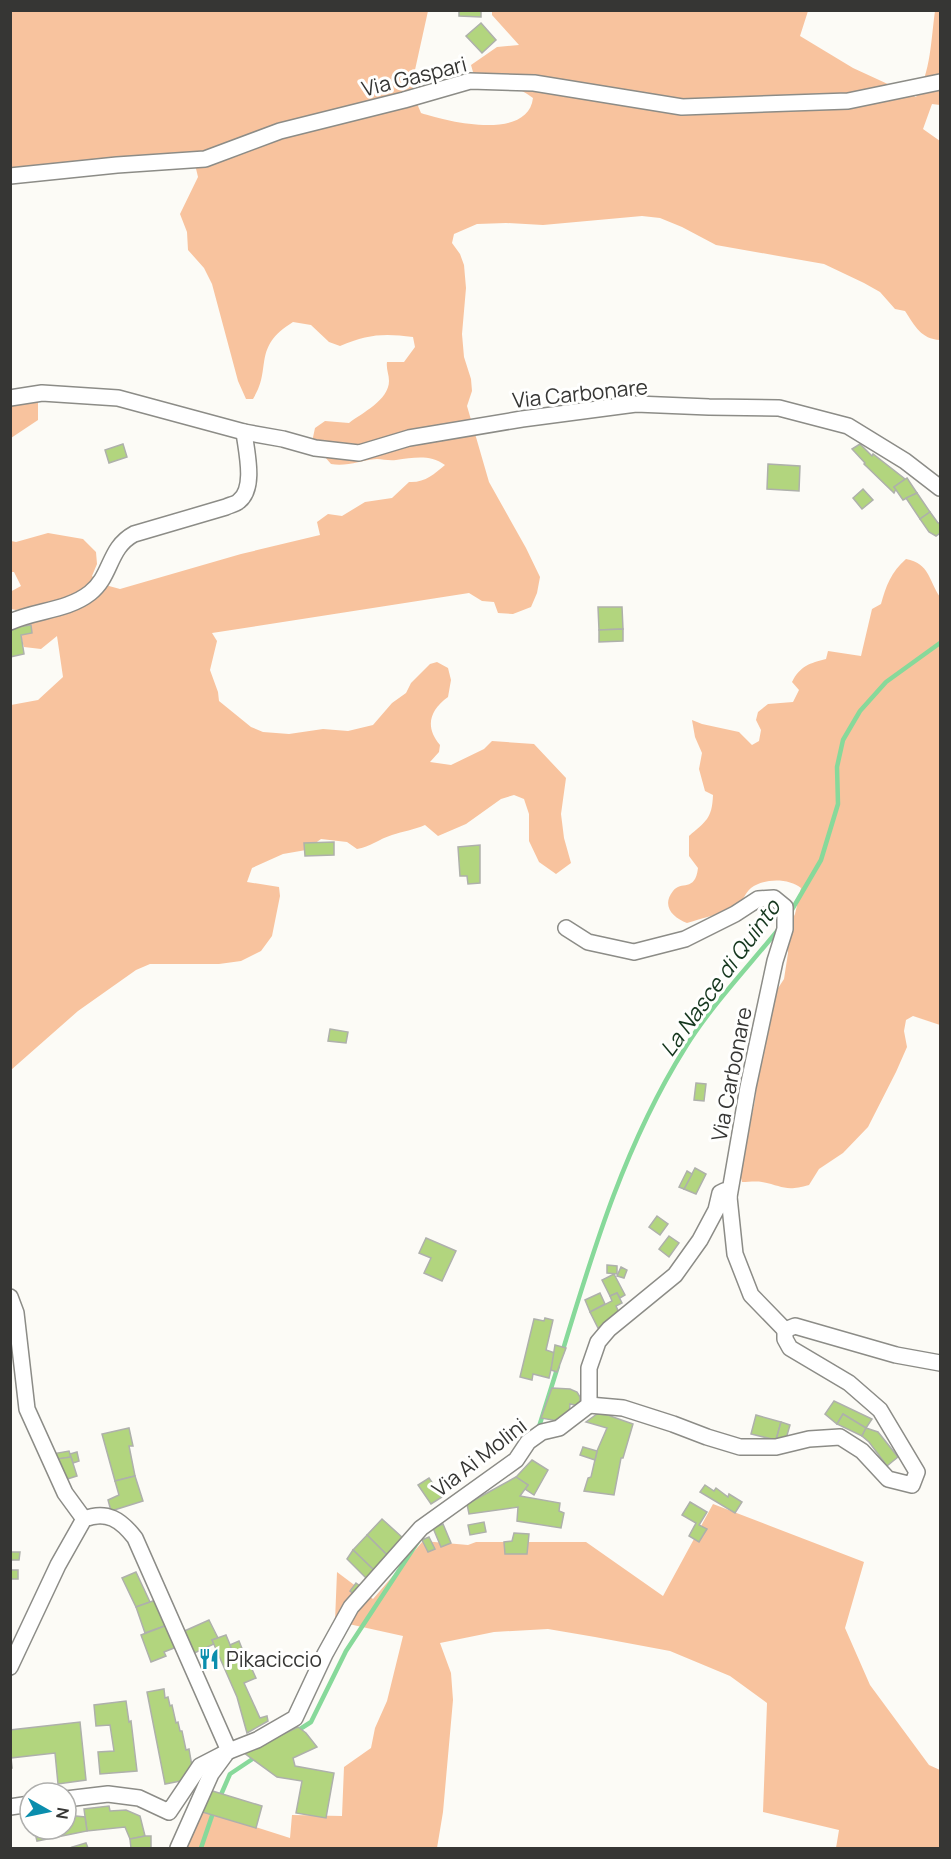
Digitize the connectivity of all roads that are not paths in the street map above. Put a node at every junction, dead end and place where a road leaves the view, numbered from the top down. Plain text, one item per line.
1 (940, 82) edge
2 (10, 176) edge
3 (10, 398) edge
4 (244, 432) junction
5 (940, 488) edge
6 (10, 622) edge
7 (566, 928) dead end
8 (729, 1197) junction
9 (10, 1297) edge
10 (785, 1330) junction
11 (940, 1363) edge
12 (589, 1405) junction
13 (84, 1519) junction
14 (10, 1666) edge
15 (229, 1751) junction
16 (78, 1798) edge
17 (178, 1848) edge

1 - 2 street, Via Gaspari
3 - 4 street, Via Carbonare
4 - 5 street, Via Carbonare
4 - 6 street
7 - 8 street, Via Carbonare
8 - 10 street, Via Carbonare
8 - 12 street
9 - 13 street
10 - 11 street
10 - 12 street, Via Carbonare
12 - 15 street, Via Ai Molini
13 - 14 street
13 - 15 street
15 - 16 street, Via Ai Molini
15 - 17 street

